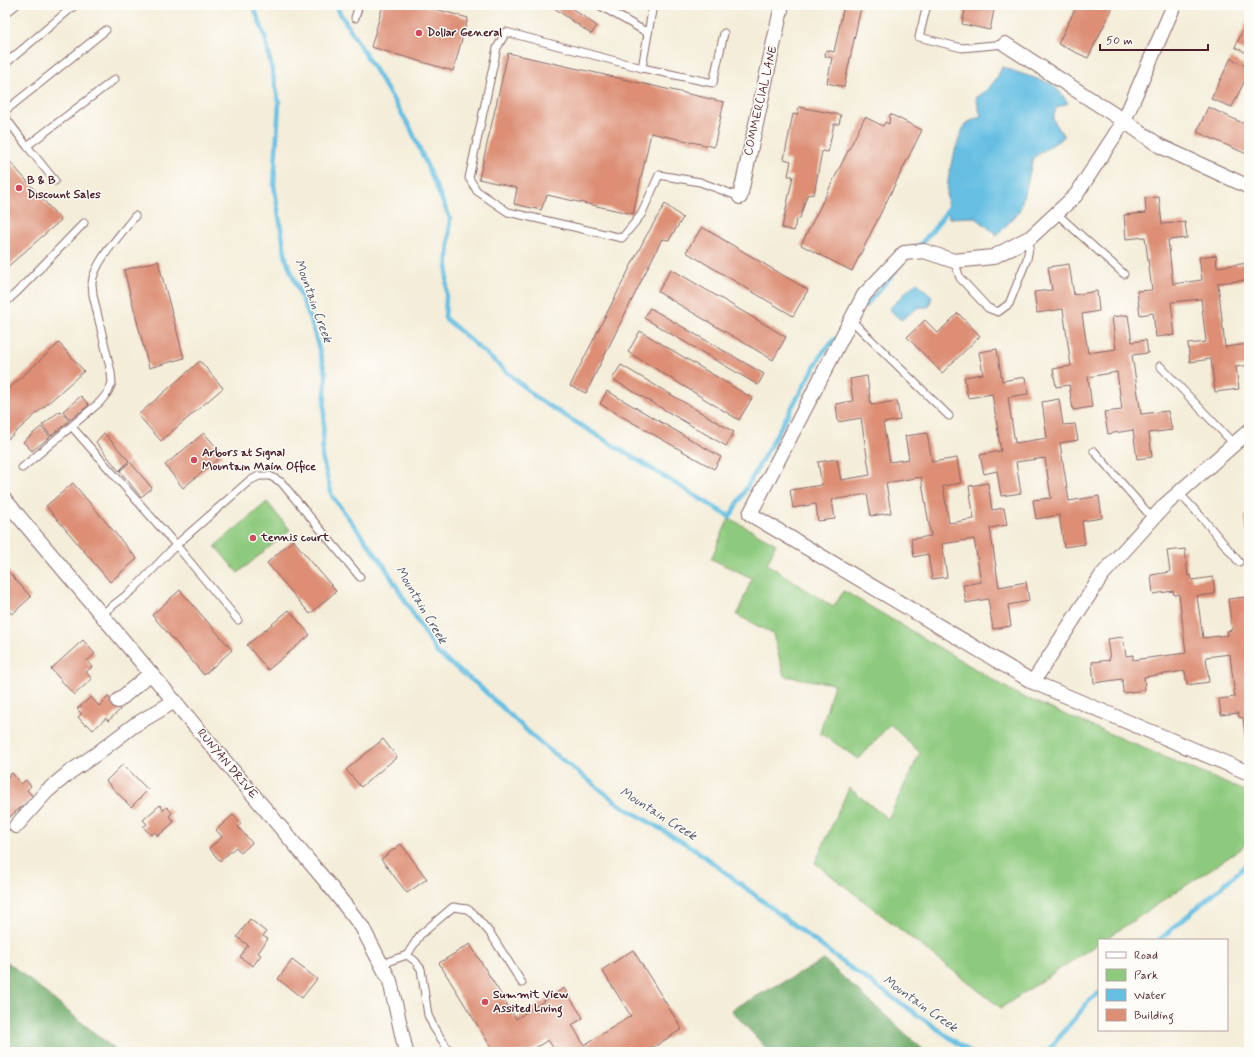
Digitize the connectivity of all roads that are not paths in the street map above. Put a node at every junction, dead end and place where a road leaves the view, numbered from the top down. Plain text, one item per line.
1 (75, 5) edge
2 (359, 5) edge
3 (599, 5) edge
4 (653, 5) edge
5 (782, 5) edge
6 (927, 5) edge
7 (1174, 5) edge
8 (14, 6) edge
9 (5, 14) edge
10 (354, 18) dead end
11 (106, 30) dead end
12 (648, 33) junction
13 (724, 33) dead end
14 (1005, 44) joint
15 (5, 64) edge
16 (642, 68) junction
17 (115, 78) dead end
18 (5, 111) edge
19 (5, 117) edge
20 (1124, 121) junction
21 (27, 146) junction
22 (55, 181) dead end
23 (1249, 187) edge
24 (740, 197) joint
25 (1056, 213) junction
26 (135, 216) dead end
27 (84, 223) dead end
28 (1031, 237) junction
29 (954, 261) junction
30 (1124, 274) dead end
31 (5, 303) edge
32 (851, 320) junction
33 (1160, 366) dead end
34 (949, 416) dead end
35 (72, 427) junction
36 (1249, 431) edge
37 (1234, 444) junction
38 (1094, 451) dead end
39 (22, 468) dead end
40 (1179, 493) junction
41 (5, 500) edge
42 (1152, 519) junction
43 (176, 545) junction
44 (1239, 562) dead end
45 (360, 577) dead end
46 (102, 614) junction
47 (238, 620) dead end
48 (152, 673) junction
49 (1032, 682) junction
50 (118, 701) dead end
51 (175, 701) junction
52 (1249, 773) edge
53 (16, 826) dead end
54 (407, 955) junction
55 (381, 964) junction
56 (522, 983) dead end
57 (406, 1052) edge
58 (450, 1052) edge

1 - 15 lane
2 - 10 lane
3 - 12 lane
4 - 12 lane
5 - 24 street, COMMERCIAL LANE
6 - 14 lane
7 - 20 street
8 - 9 lane
11 - 18 lane
12 - 16 lane
13 - 16 lane
14 - 20 street
16 - 24 lane
17 - 21 lane
19 - 21 lane
20 - 23 street
20 - 25 street
21 - 22 lane
25 - 28 street
25 - 30 lane
26 - 35 lane
27 - 31 lane
28 - 29 street
28 - 29 lane
29 - 32 street
32 - 34 lane
32 - 49 street
33 - 37 lane
35 - 39 lane
35 - 43 lane
36 - 37 street
37 - 40 street
38 - 42 lane
40 - 42 street
40 - 44 lane
41 - 46 street, RUNYAN DRIVE
42 - 49 street
43 - 45 lane
43 - 46 lane
43 - 47 lane
46 - 48 street, RUNYAN DRIVE
48 - 50 street
48 - 51 street, RUNYAN DRIVE
49 - 52 street
51 - 53 street
51 - 55 street, RUNYAN DRIVE
54 - 55 lane
54 - 56 lane
54 - 58 lane
55 - 57 street, RUNYAN DRIVE

